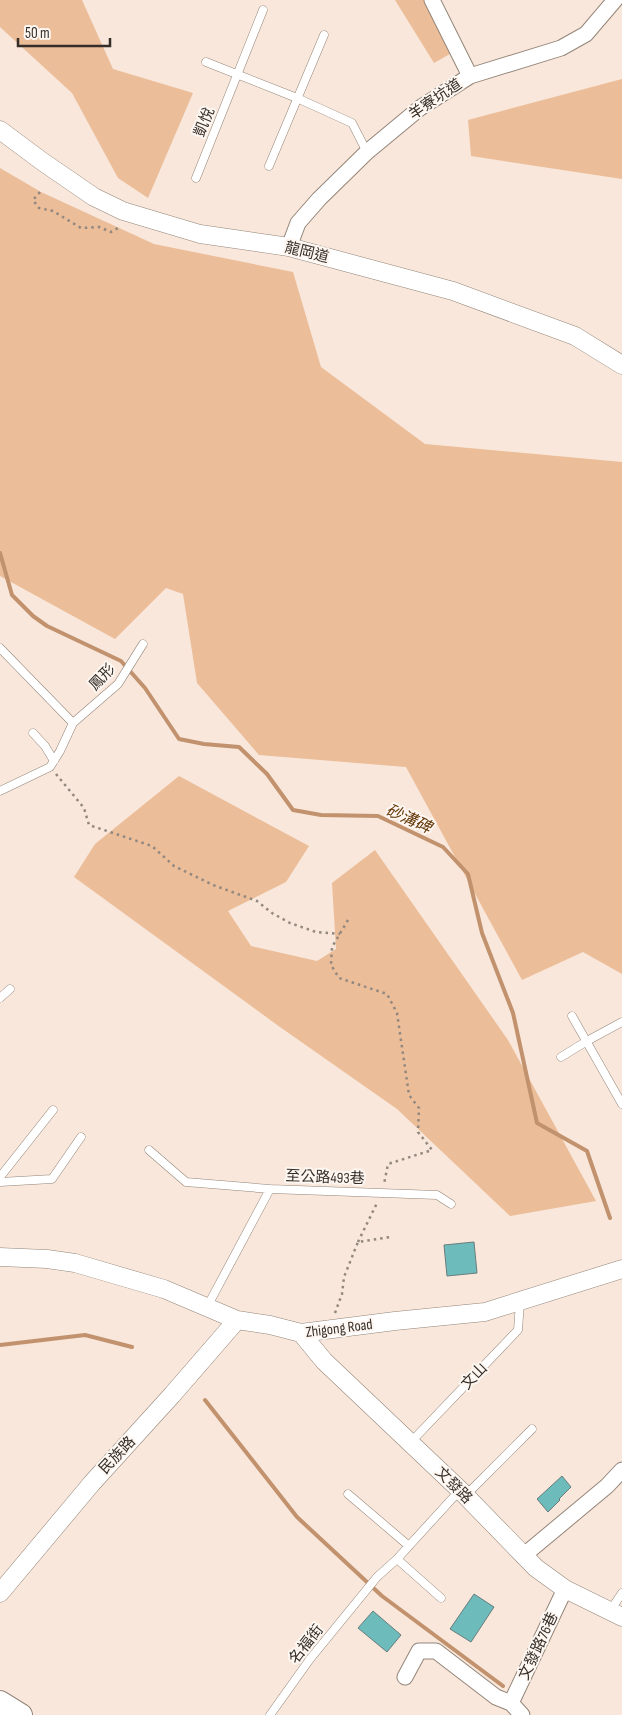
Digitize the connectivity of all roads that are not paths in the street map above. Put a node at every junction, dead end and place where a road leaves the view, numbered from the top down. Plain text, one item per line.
1 (432, 0) edge
2 (616, 0) edge
3 (263, 10) dead end
4 (324, 35) dead end
5 (206, 62) dead end
6 (237, 76) junction
7 (470, 76) junction
8 (297, 98) junction
9 (0, 130) edge
10 (367, 152) junction
11 (269, 166) dead end
12 (196, 178) dead end
13 (289, 247) junction
14 (622, 366) edge
15 (143, 644) dead end
16 (0, 648) edge
17 (73, 723) junction
18 (33, 733) dead end
19 (52, 764) junction
20 (0, 791) edge
21 (10, 989) dead end
22 (0, 998) edge
23 (572, 1016) dead end
24 (622, 1022) edge
25 (587, 1041) junction
26 (561, 1057) dead end
27 (622, 1104) edge
28 (53, 1110) dead end
29 (81, 1137) dead end
30 (149, 1150) dead end
31 (0, 1177) edge
32 (0, 1182) edge
33 (270, 1189) junction
34 (451, 1204) dead end
35 (0, 1257) edge
36 (622, 1269) edge
37 (520, 1302) junction
38 (207, 1307) junction
39 (237, 1320) junction
40 (301, 1333) junction
41 (532, 1429) dead end
42 (410, 1442) junction
43 (622, 1470) edge
44 (463, 1493) junction
45 (348, 1494) dead end
46 (409, 1546) junction
47 (523, 1556) junction
48 (396, 1559) junction
49 (565, 1589) junction
50 (0, 1593) edge
51 (622, 1593) edge
52 (441, 1598) dead end
53 (616, 1614) edge
54 (405, 1677) dead end
55 (0, 1702) edge
56 (511, 1703) junction
57 (21, 1715) edge
58 (270, 1715) edge
59 (522, 1715) edge

1 - 7 street
2 - 7 street, 羊寮坑道
3 - 6 lane, 凱悅
4 - 8 lane
5 - 6 lane
6 - 8 lane
6 - 12 lane, 凱悅
7 - 10 street, 羊寮坑道
8 - 10 lane
8 - 11 lane
9 - 13 street, 龍岡道
10 - 13 street, 羊寮坑道
13 - 14 street, 龍岡道
15 - 17 lane, 鳳形
16 - 17 lane
17 - 19 lane, 鳳形
18 - 19 lane
19 - 20 lane
21 - 22 lane
23 - 25 lane
24 - 25 lane
25 - 26 lane
25 - 27 lane
28 - 31 lane
29 - 32 lane
30 - 33 lane
33 - 34 lane, 至公路493巷
33 - 38 lane, 至公路493巷
35 - 38 street, Zhigong Road
36 - 37 street, Zhigong Road
37 - 40 street, Zhigong Road
37 - 42 lane, 文山
38 - 39 street, Zhigong Road
39 - 40 street, Zhigong Road
39 - 50 street, 民族路
40 - 42 street, 文發路
41 - 44 lane
42 - 44 street, 文發路
43 - 47 street
44 - 46 lane
44 - 47 street, 文發路
45 - 46 lane
46 - 48 lane
47 - 49 street, 文發路
48 - 52 lane
48 - 58 lane, 名福街
49 - 53 street, 文發路
49 - 56 street, 文發路76巷
51 - 53 lane
54 - 56 street
55 - 57 main road
56 - 59 street

